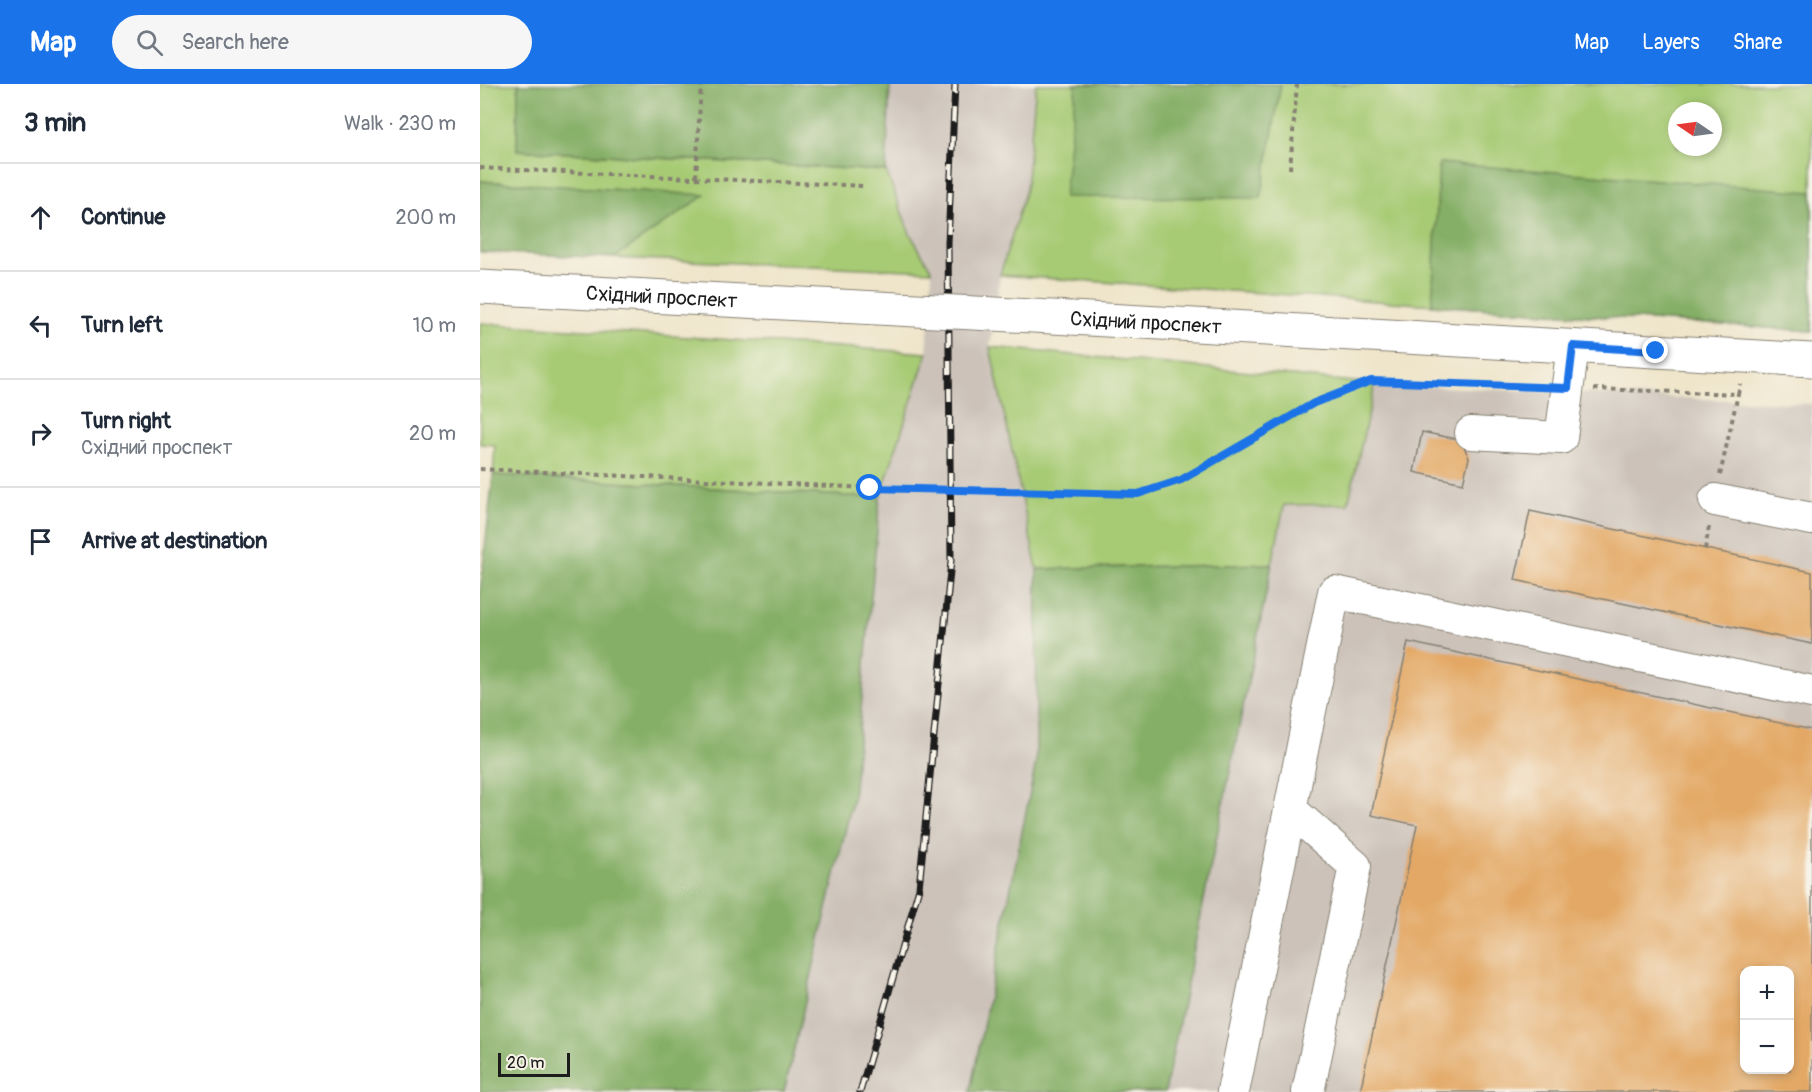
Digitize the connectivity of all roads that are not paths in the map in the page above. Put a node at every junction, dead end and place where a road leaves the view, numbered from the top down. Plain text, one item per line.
1 (480, 286) edge
2 (1573, 346) junction
3 (1812, 360) edge
4 (1471, 433) dead end
5 (1715, 500) dead end
6 (1812, 519) edge
7 (1812, 692) edge
8 (1290, 809) junction
9 (1233, 1092) edge
10 (1308, 1092) edge

1 - 2 main road, Східний проспект, bridge
2 - 3 main road, Східний проспект
2 - 4 lane
5 - 6 lane
7 - 8 lane
8 - 9 lane
8 - 10 lane

